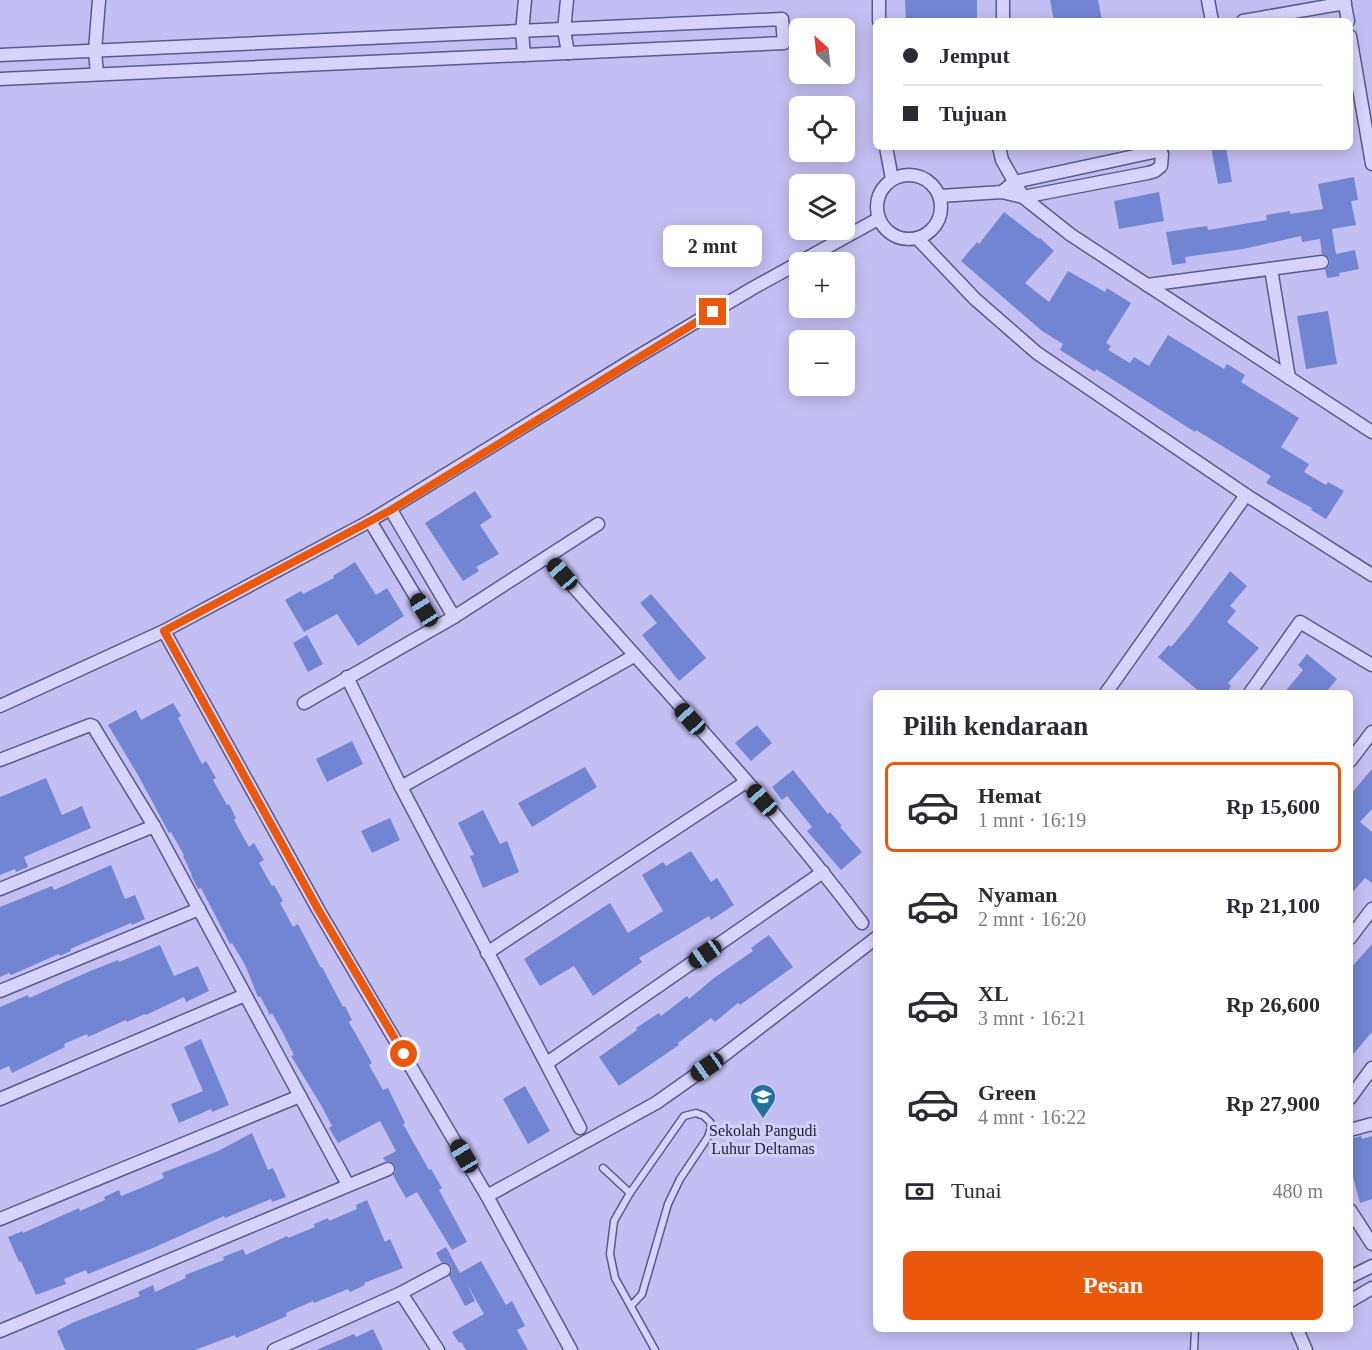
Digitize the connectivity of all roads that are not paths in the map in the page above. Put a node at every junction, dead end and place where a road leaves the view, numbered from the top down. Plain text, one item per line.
1 (99, 0) edge
2 (525, 0) edge
3 (567, 0) edge
4 (879, 0) edge
5 (1003, 0) edge
6 (1208, 0) edge
7 (1344, 2) edge
8 (879, 18) edge
9 (1003, 18) edge
10 (1211, 18) edge
11 (1259, 18) edge
12 (1347, 18) edge
13 (564, 30) junction
14 (522, 32) junction
15 (95, 51) junction
16 (568, 53) junction
17 (1353, 53) edge
18 (0, 55) edge
19 (524, 55) junction
20 (97, 74) junction
21 (0, 79) edge
22 (886, 150) edge
23 (1000, 150) edge
24 (1372, 164) edge
25 (891, 179) junction
26 (1014, 182) junction
27 (1002, 192) junction
28 (940, 196) junction
29 (1023, 196) junction
30 (878, 219) junction
31 (917, 238) junction
32 (1322, 262) dead end
33 (1271, 269) junction
34 (1147, 285) junction
35 (1289, 378) junction
36 (1372, 432) edge
37 (1246, 495) junction
38 (391, 510) junction
39 (370, 522) junction
40 (598, 524) dead end
41 (548, 558) junction
42 (1372, 575) edge
43 (454, 617) junction
44 (434, 627) junction
45 (164, 631) junction
46 (634, 656) junction
47 (1372, 665) edge
48 (347, 677) junction
49 (1108, 690) edge
50 (1252, 690) edge
51 (304, 703) dead end
52 (0, 706) edge
53 (1372, 732) edge
54 (1353, 757) edge
55 (0, 760) edge
56 (746, 782) junction
57 (401, 787) junction
58 (153, 826) junction
59 (823, 872) junction
60 (0, 889) edge
61 (199, 909) junction
62 (1372, 909) edge
63 (862, 923) dead end
64 (1353, 934) edge
65 (873, 940) edge
66 (487, 952) junction
67 (0, 991) edge
68 (245, 995) junction
69 (547, 1063) junction
70 (1372, 1068) edge
71 (1353, 1094) edge
72 (300, 1096) junction
73 (0, 1099) edge
74 (1372, 1124) edge
75 (580, 1128) dead end
76 (1353, 1129) edge
77 (603, 1168) dead end
78 (388, 1169) dead end
79 (348, 1185) junction
80 (630, 1193) junction
81 (487, 1196) junction
82 (1353, 1214) edge
83 (0, 1219) edge
84 (1370, 1238) edge
85 (1372, 1266) edge
86 (444, 1270) dead end
87 (1353, 1276) edge
88 (1372, 1288) edge
89 (401, 1293) junction
90 (1353, 1299) edge
91 (631, 1306) junction
92 (0, 1331) edge
93 (1195, 1332) edge
94 (1300, 1332) edge
95 (274, 1350) edge
96 (438, 1350) edge
97 (571, 1350) edge
98 (655, 1350) edge
99 (1194, 1350) edge
100 (1306, 1350) edge

1 - 15 street
2 - 14 street
3 - 13 street
4 - 8 street
5 - 9 street
6 - 10 street
7 - 11 street
7 - 12 street
13 - 14 street
13 - 16 street
13 - 16 street
14 - 15 street
14 - 19 street
15 - 18 street
15 - 20 street
16 - 19 street
17 - 24 street
19 - 20 street
20 - 21 street
22 - 25 street
23 - 26 street
25 - 28 street
25 - 30 street
26 - 27 street
26 - 29 street
26 - 29 street
27 - 28 street
27 - 29 street
28 - 31 street
29 - 34 street
30 - 31 street
30 - 38 street
31 - 37 street
32 - 33 street
33 - 34 street
33 - 35 street
34 - 35 street
35 - 36 street
37 - 42 street
37 - 49 street
38 - 39 street
38 - 43 street
39 - 44 street
39 - 45 street
40 - 41 street
41 - 43 street
41 - 46 street
43 - 44 street
44 - 48 street
45 - 52 street
45 - 81 street
46 - 56 street
46 - 57 street
47 - 50 street
48 - 51 street
48 - 57 street
53 - 54 street
55 - 58 street
56 - 59 street
56 - 66 street
57 - 66 street
58 - 60 street
58 - 61 street
59 - 63 street
59 - 69 street
61 - 67 street
61 - 68 street
62 - 64 street
65 - 81 street
66 - 69 street
68 - 72 street
68 - 73 street
69 - 75 street
70 - 71 street
72 - 79 street
72 - 83 street
74 - 76 street
77 - 80 lane
78 - 79 street
79 - 92 street
80 - 91 lane
80 - 91 lane
81 - 97 street
82 - 84 street
85 - 87 street
86 - 89 street
88 - 90 street
89 - 95 street
89 - 96 street
91 - 98 lane
93 - 99 lane
94 - 100 street

